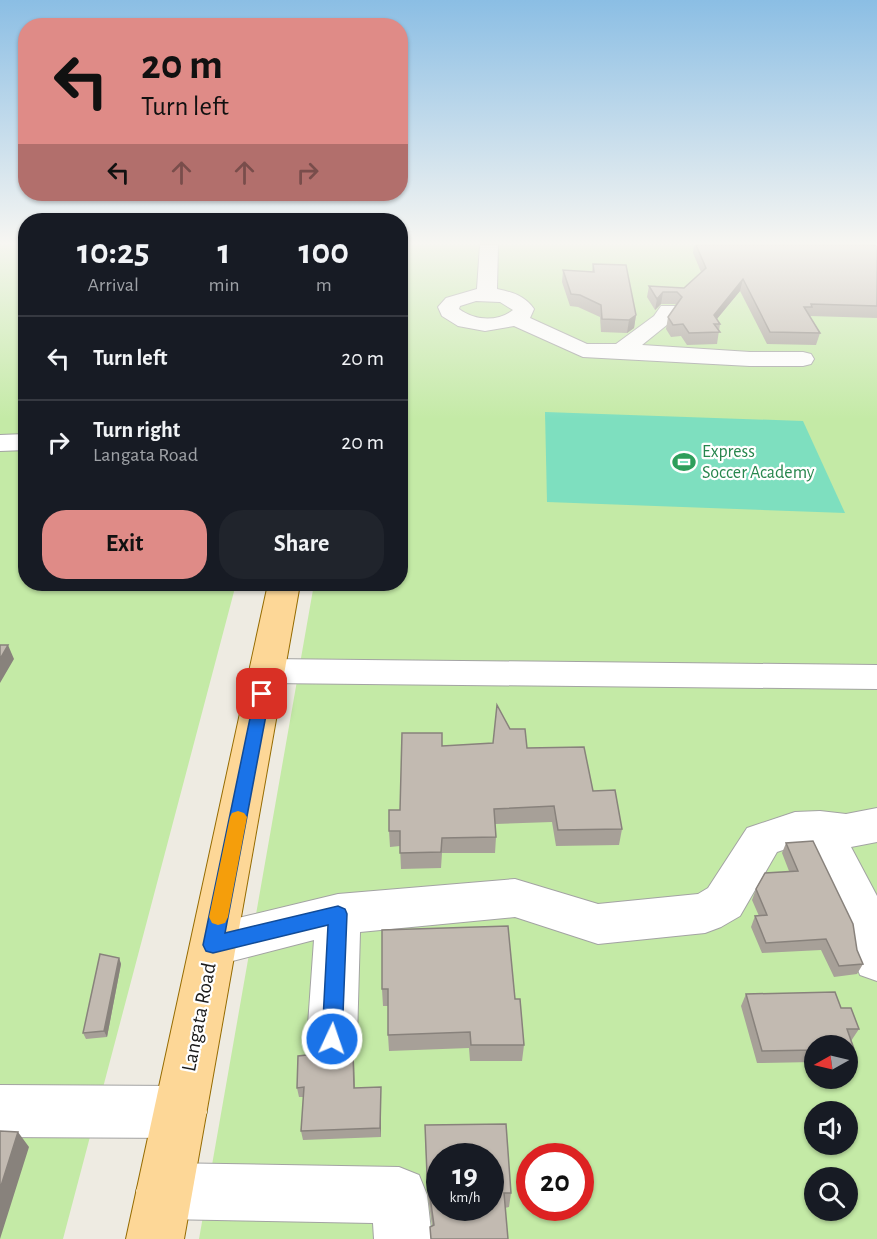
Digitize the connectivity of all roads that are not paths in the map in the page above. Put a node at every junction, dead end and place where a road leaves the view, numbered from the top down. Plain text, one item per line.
1 (452, 303) edge
2 (519, 303) edge
3 (668, 310) dead end
4 (516, 319) junction
5 (620, 352) junction
6 (802, 359) dead end
7 (18, 442) edge
8 (0, 443) edge
9 (283, 591) edge
10 (267, 671) junction
11 (877, 677) edge
12 (877, 825) edge
13 (820, 828) junction
14 (338, 914) junction
15 (213, 945) junction
16 (877, 960) edge
17 (332, 1039) dead end
18 (0, 1112) edge
19 (181, 1112) junction
20 (159, 1215) edge
21 (403, 1239) edge

1 - 4 street
2 - 4 street
3 - 5 street
4 - 5 street
5 - 6 street
7 - 8 street
9 - 10 main road, Langata Road
10 - 11 street
10 - 15 main road, Langata Road
12 - 13 street
13 - 14 street
13 - 16 street
14 - 15 street
14 - 17 street
15 - 19 main road, Langata Road
18 - 19 street
19 - 20 main road, Langata Road
20 - 21 street

